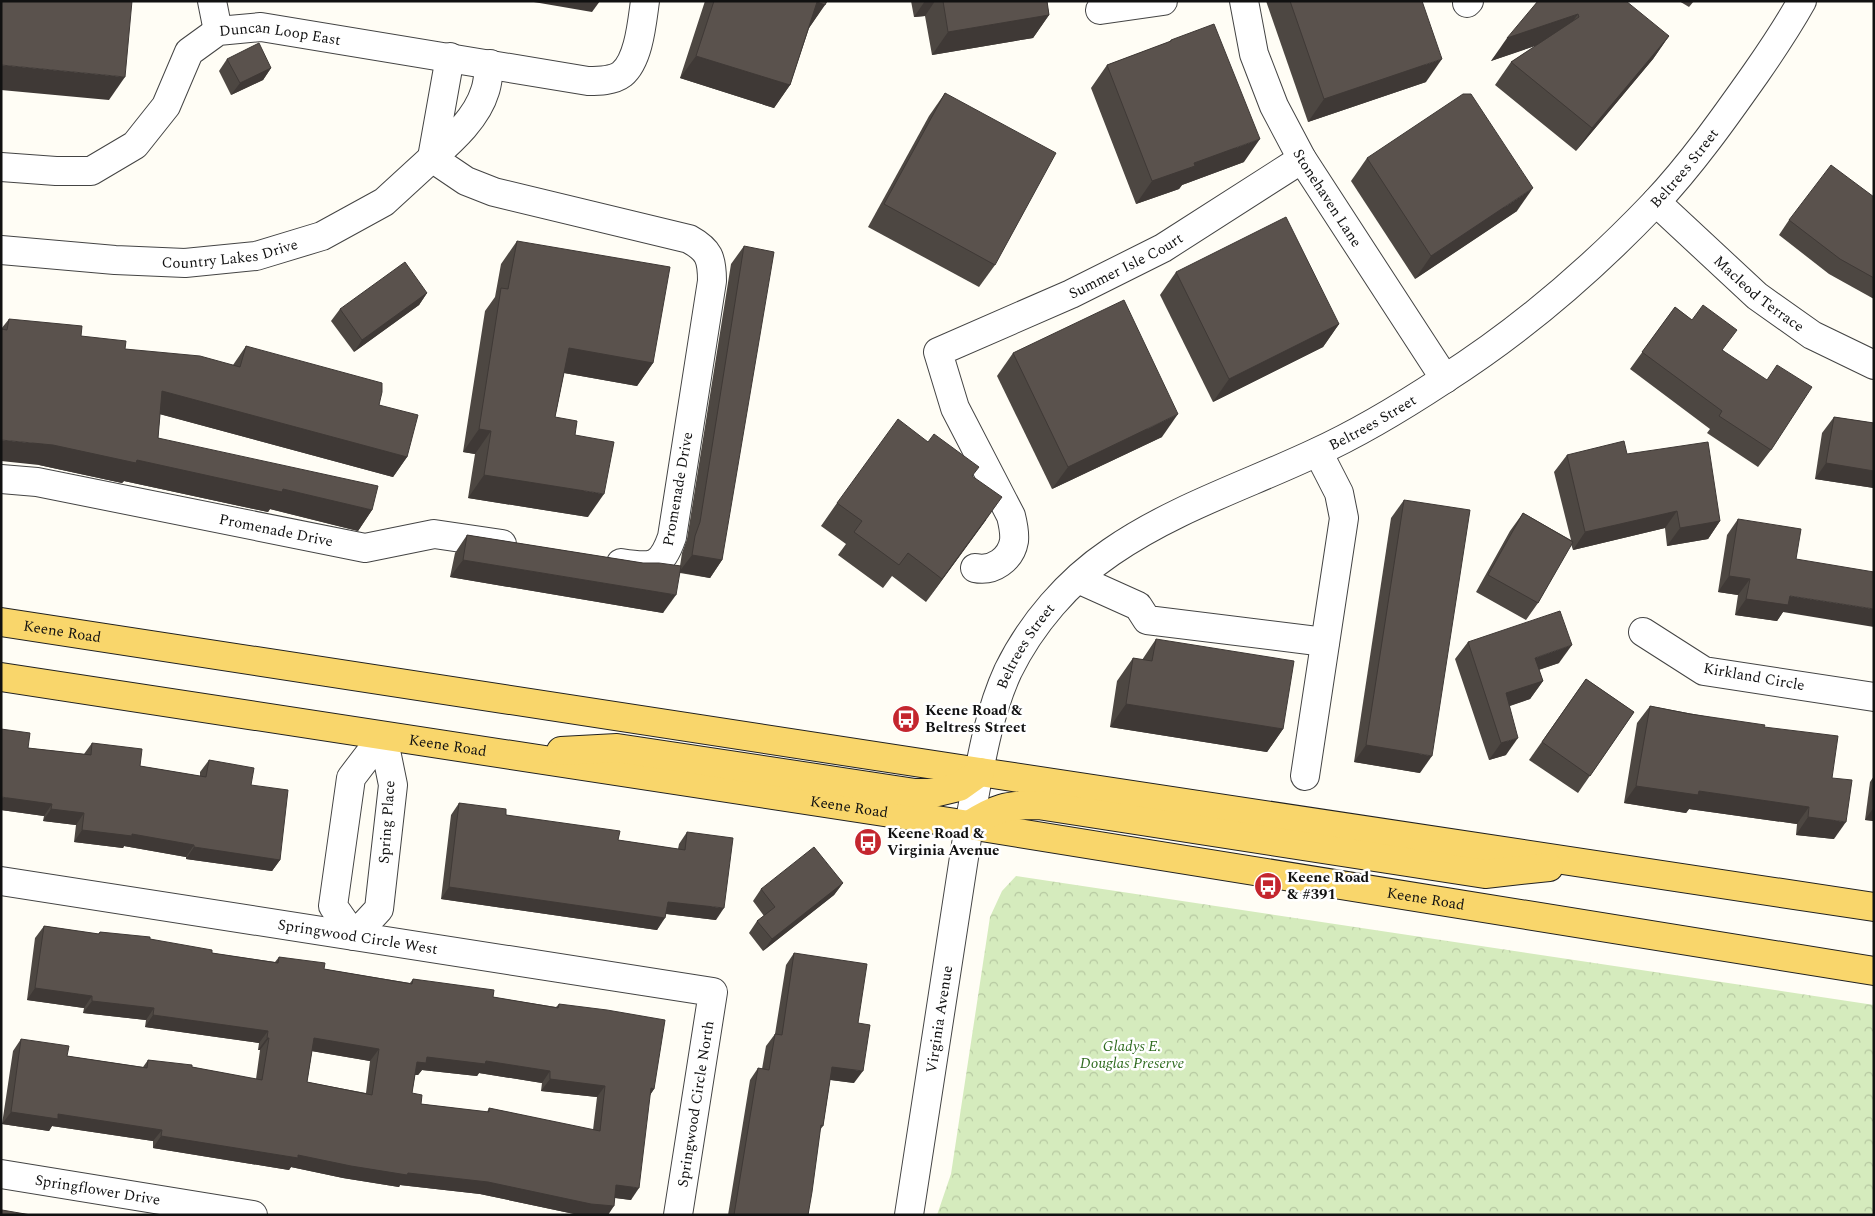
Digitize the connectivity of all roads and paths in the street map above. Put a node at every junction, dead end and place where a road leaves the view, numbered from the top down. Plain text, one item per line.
1 (212, 1) edge
2 (645, 1) edge
3 (1163, 1) edge
4 (1244, 1) edge
5 (1802, 1) edge
6 (1100, 10) dead end
7 (218, 31) junction
8 (450, 58) junction
9 (490, 64) junction
10 (432, 158) junction
11 (1302, 159) junction
12 (1, 167) edge
13 (1656, 202) junction
14 (1, 250) edge
15 (1874, 365) edge
16 (1445, 379) junction
17 (1318, 452) junction
18 (1, 479) edge
19 (529, 549) edge
20 (595, 559) edge
21 (975, 568) dead end
22 (1078, 579) junction
23 (1, 622) edge
24 (1643, 632) dead end
25 (1325, 642) junction
26 (1, 677) edge
27 (1874, 697) edge
28 (383, 736) junction
29 (508, 755) junction
30 (980, 772) junction
31 (1305, 776) dead end
32 (969, 825) junction
33 (1590, 863) junction
34 (1, 881) edge
35 (1874, 907) edge
36 (354, 936) junction
37 (1874, 971) edge
38 (714, 992) joint
39 (1, 1174) edge
40 (253, 1215) edge
41 (678, 1215) edge
42 (909, 1215) edge

1 - 7 street
2 - 9 street, Duncan Loop East
3 - 6 street
4 - 11 street, Stonehaven Lane
5 - 13 street, Beltrees Street
7 - 8 street, Duncan Loop East
7 - 12 street, Duncan Loop East
8 - 9 street, Duncan Loop East
8 - 10 street
9 - 10 street, Country Lakes Drive
10 - 14 street, Country Lakes Drive
10 - 20 street, Promenade Drive
11 - 16 street, Stonehaven Lane
11 - 21 street, Summer Isle Court
13 - 15 street, Macleod Terrace
13 - 16 street, Beltrees Street
16 - 17 street, Beltrees Street
17 - 22 street, Beltrees Street
17 - 25 street
18 - 19 street, Promenade Drive
22 - 25 street
22 - 30 street, Beltrees Street
23 - 30 main road, Keene Road
24 - 27 street, Kirkland Circle
25 - 31 street
26 - 28 main road, Keene Road
28 - 29 main road, Keene Road
28 - 36 street, Spring Place
28 - 36 street
29 - 30 main road
29 - 32 main road, Keene Road
30 - 32 street, Beltrees Street
30 - 33 main road, Keene Road
32 - 33 main road
32 - 37 main road, Keene Road
32 - 42 street, Virginia Avenue
33 - 35 main road, Keene Road
34 - 36 street, Springwood Circle West
36 - 38 street, Springwood Circle West
38 - 41 street, Springwood Circle North
39 - 40 street, Springflower Drive

